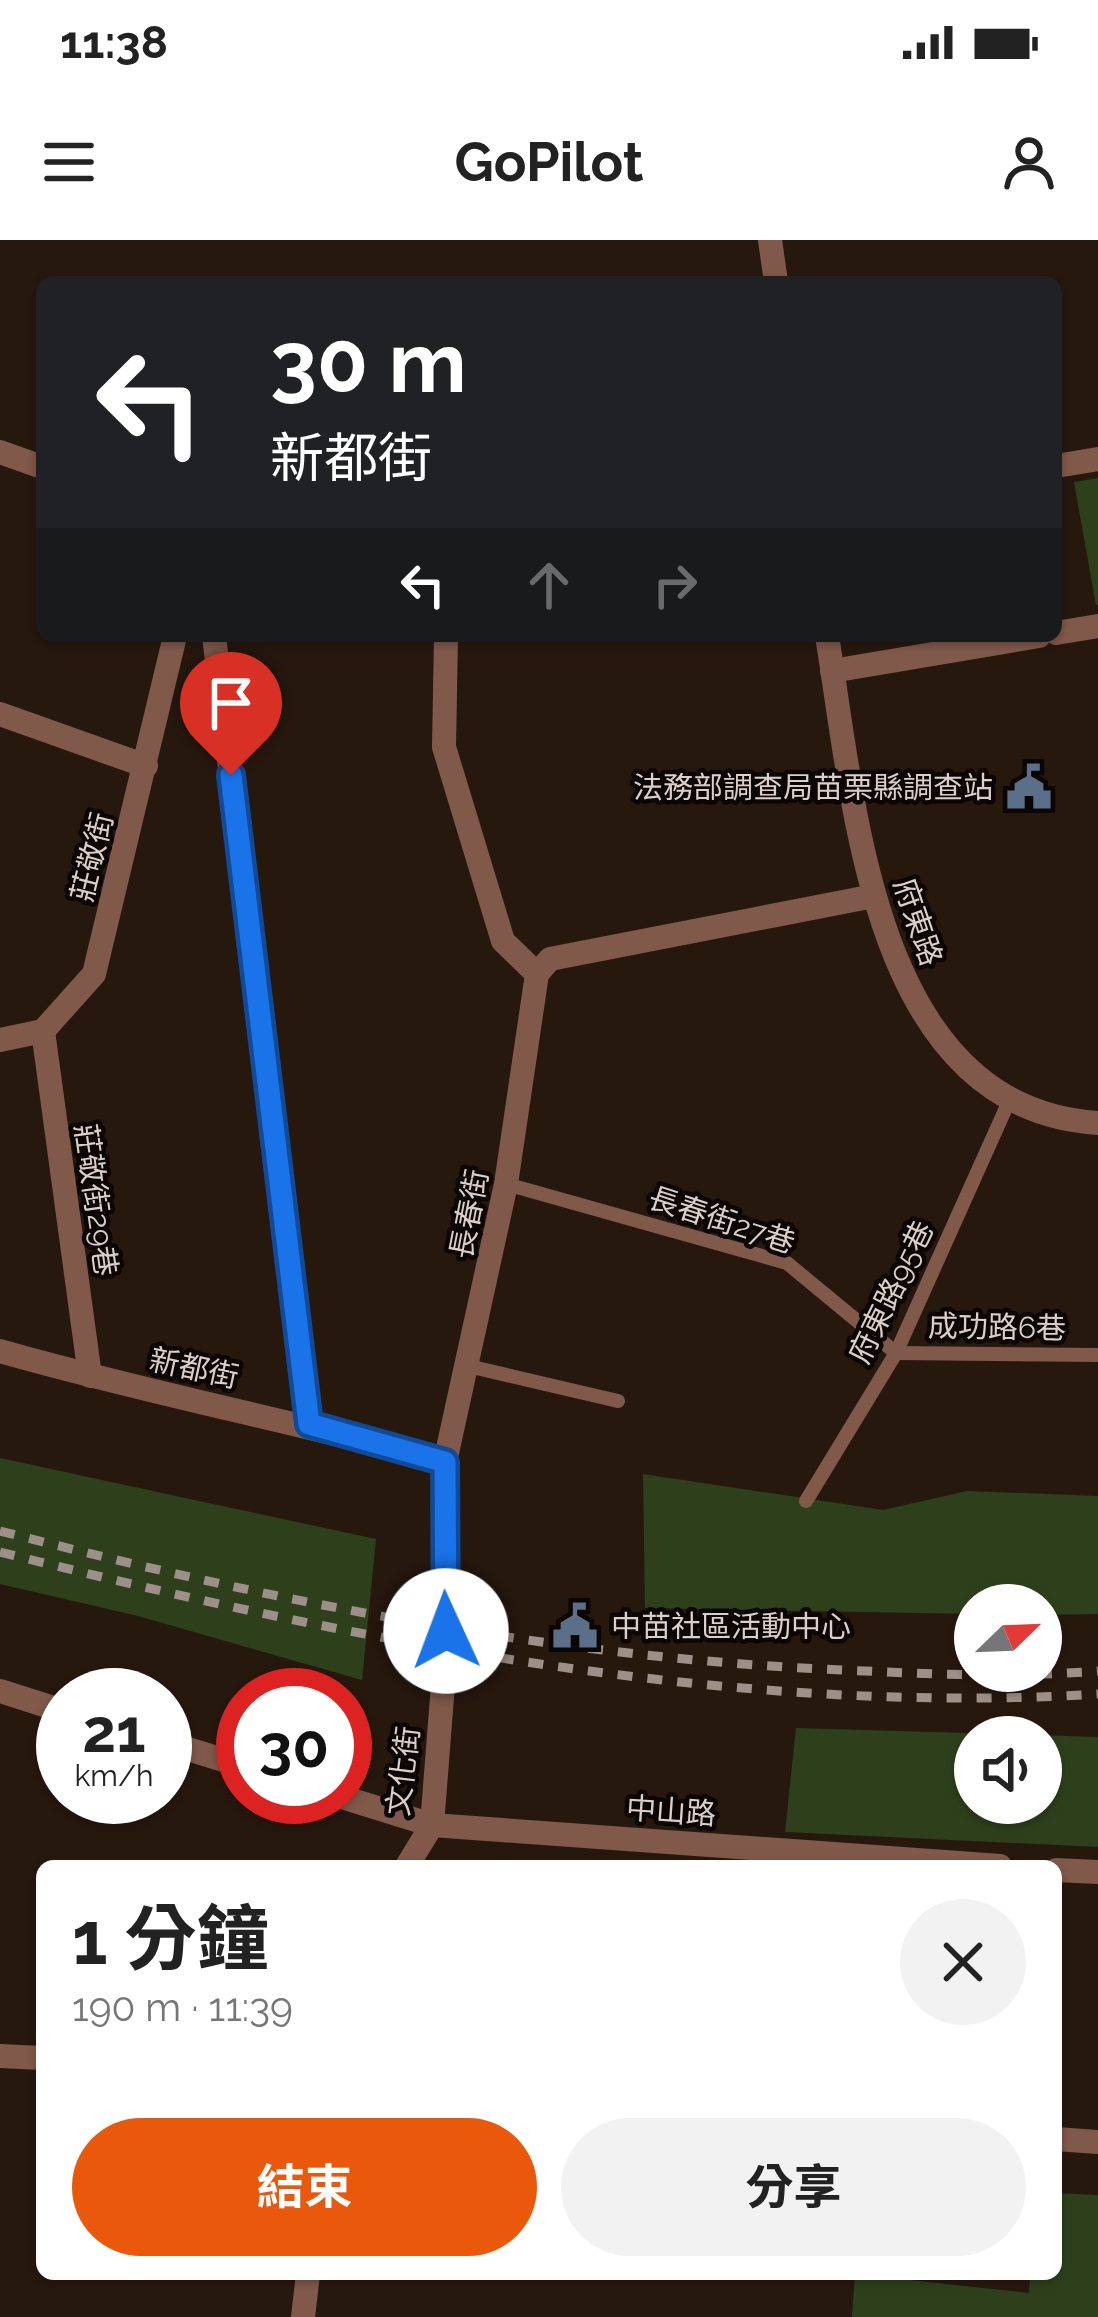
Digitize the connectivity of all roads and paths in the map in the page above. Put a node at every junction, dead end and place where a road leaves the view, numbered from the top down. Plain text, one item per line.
1 (770, 240) edge
2 (775, 276) edge
3 (0, 452) edge
4 (1098, 459) edge
5 (36, 465) edge
6 (1062, 465) edge
7 (1098, 626) edge
8 (1062, 632) edge
9 (174, 642) edge
10 (215, 642) edge
11 (446, 642) edge
12 (827, 642) edge
13 (967, 642) edge
14 (906, 647) edge
15 (832, 671) junction
16 (0, 714) edge
17 (146, 766) junction
18 (874, 896) junction
19 (537, 974) junction
20 (43, 1031) junction
21 (0, 1040) edge
22 (1010, 1099) junction
23 (1098, 1123) edge
24 (506, 1184) junction
25 (0, 1351) edge
26 (896, 1354) junction
27 (1098, 1355) edge
28 (468, 1366) junction
29 (89, 1376) junction
30 (618, 1401) dead end
31 (309, 1424) junction
32 (445, 1462) junction
33 (806, 1501) dead end
34 (0, 1691) edge
35 (36, 1702) edge
36 (372, 1806) edge
37 (432, 1825) junction
38 (411, 1860) edge
39 (917, 1860) edge
40 (1062, 1870) edge
41 (1098, 1872) edge
42 (0, 2056) edge
43 (36, 2058) edge
44 (1062, 2139) edge
45 (1098, 2142) edge
46 (307, 2280) edge
47 (303, 2317) edge

1 - 2 street
3 - 5 street
4 - 6 street
7 - 8 street
9 - 17 street, 莊敬街
10 - 31 street
11 - 19 street
12 - 15 street, 府東路
13 - 14 street
14 - 15 street
15 - 18 street, 府東路
16 - 17 street
17 - 20 street, 莊敬街
18 - 19 street
18 - 22 street, 府東路
19 - 24 street, 長春街
20 - 21 street
20 - 29 street, 莊敬街29巷
22 - 23 street, 府東路
22 - 26 lane, 府東路95巷
24 - 26 lane, 長春街27巷
24 - 28 street, 長春街
25 - 29 street, 新都街
26 - 27 lane, 成功路6巷
26 - 33 lane, 府東路95巷
28 - 30 lane
28 - 32 street, 長春街
29 - 31 street, 新都街
31 - 32 street, 新都街
32 - 37 street, 文化街
34 - 35 street
36 - 37 street, 中山路
37 - 38 street, 文化街
37 - 39 street, 中山路
40 - 41 street
42 - 43 street
44 - 45 street
46 - 47 street

